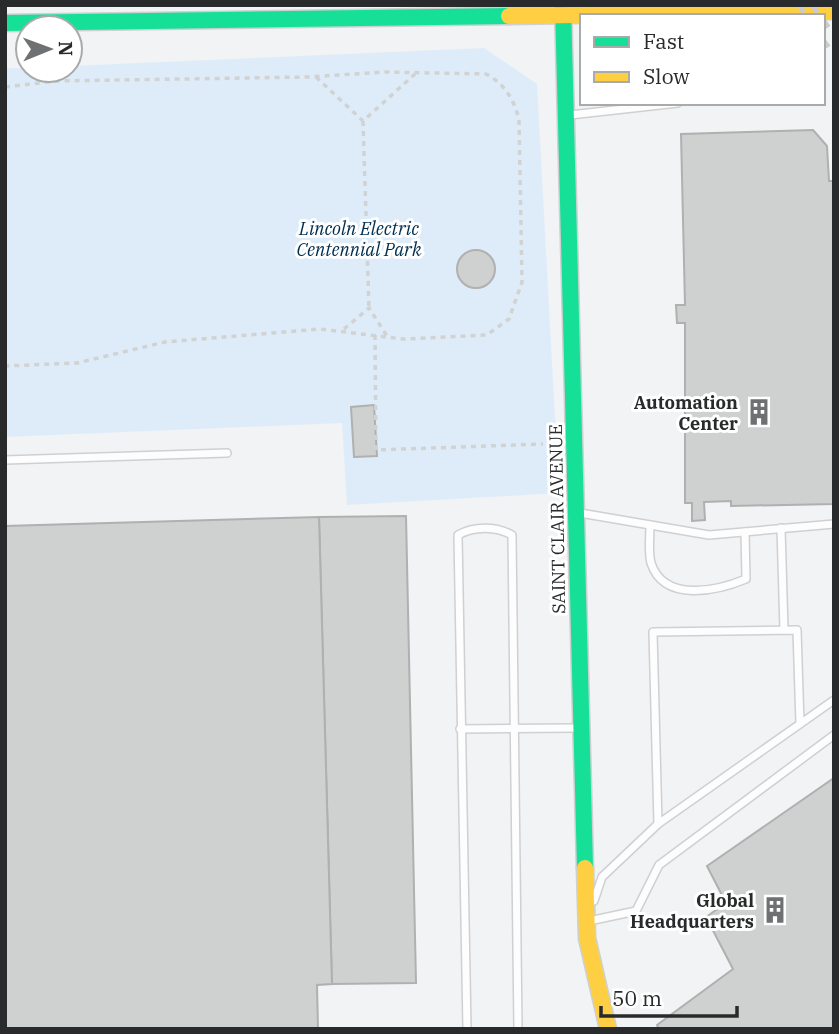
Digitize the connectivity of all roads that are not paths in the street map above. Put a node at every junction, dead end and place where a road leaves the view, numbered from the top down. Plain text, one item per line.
1 (563, 9) edge
2 (729, 9) edge
3 (834, 11) edge
4 (5, 23) edge
5 (661, 105) edge
6 (566, 116) junction
7 (227, 453) dead end
8 (5, 460) edge
9 (576, 512) junction
10 (834, 524) edge
11 (650, 525) junction
12 (781, 528) junction
13 (745, 532) junction
14 (784, 630) junction
15 (834, 700) edge
16 (800, 724) junction
17 (515, 728) junction
18 (582, 728) junction
19 (460, 729) junction
20 (834, 735) edge
21 (658, 824) junction
22 (587, 922) junction
23 (467, 1029) edge
24 (517, 1029) edge
25 (608, 1029) edge

1 - 2 street
1 - 4 street
1 - 6 street, SAINT CLAIR AVENUE
2 - 3 street
5 - 6 lane
6 - 9 street, SAINT CLAIR AVENUE
7 - 8 lane
9 - 11 lane
9 - 18 street, SAINT CLAIR AVENUE
10 - 12 lane
11 - 13 lane
11 - 13 lane
12 - 13 lane
12 - 14 lane
14 - 16 lane
14 - 21 lane
15 - 16 lane
16 - 21 lane
17 - 18 lane
17 - 19 lane
17 - 19 lane
17 - 24 lane
18 - 22 street, SAINT CLAIR AVENUE
19 - 23 lane
20 - 22 lane
21 - 22 lane
22 - 25 street, SAINT CLAIR AVENUE

